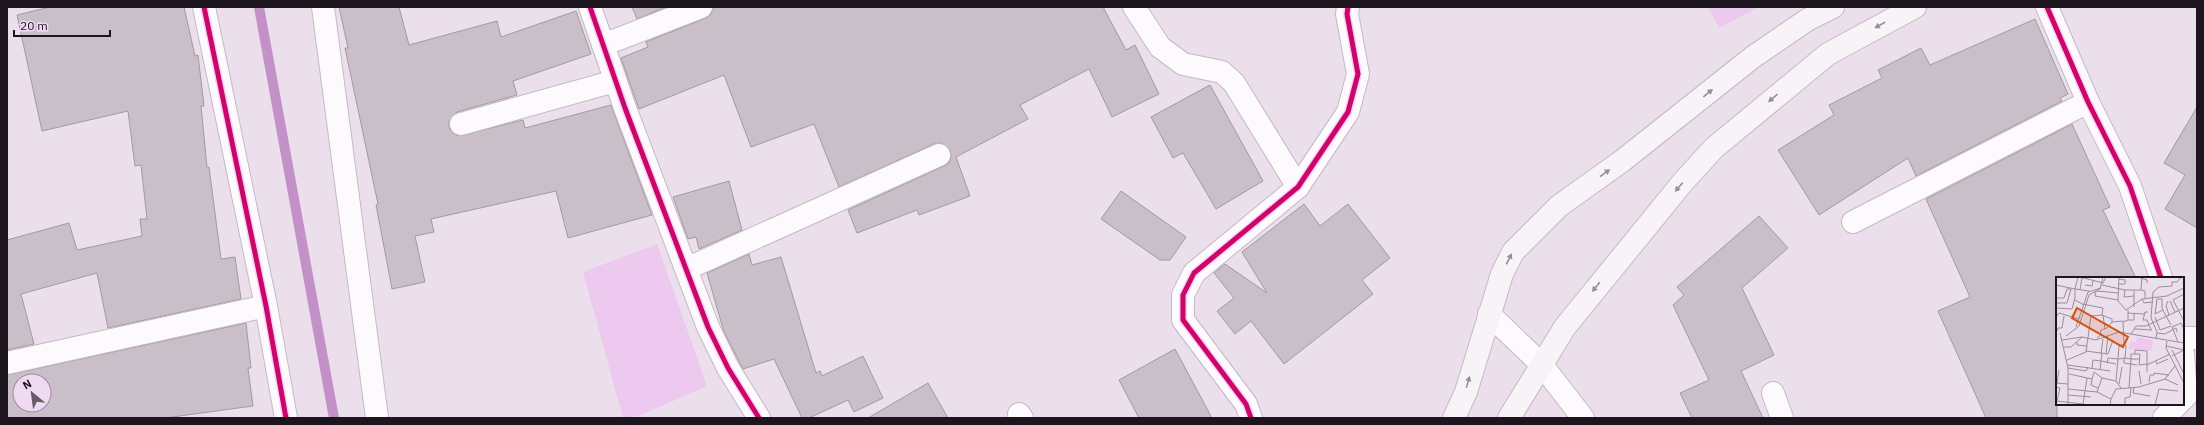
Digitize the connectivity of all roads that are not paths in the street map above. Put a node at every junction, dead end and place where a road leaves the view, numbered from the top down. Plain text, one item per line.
1 (204, 7) edge
2 (322, 7) edge
3 (590, 7) edge
4 (701, 7) edge
5 (1134, 7) edge
6 (1348, 7) edge
7 (1833, 7) edge
8 (1915, 7) edge
9 (2048, 7) edge
10 (603, 45) junction
11 (615, 81) junction
12 (2088, 102) junction
13 (461, 124) dead end
14 (940, 155) dead end
15 (1298, 187) junction
16 (1853, 222) dead end
17 (686, 269) junction
18 (2161, 277) edge
19 (266, 306) junction
20 (1489, 314) junction
21 (2184, 338) edge
22 (2197, 338) edge
23 (7, 363) edge
24 (1542, 365) junction
25 (2184, 367) edge
26 (1773, 393) dead end
27 (2184, 398) edge
28 (2177, 405) edge
29 (286, 418) edge
30 (377, 418) edge
31 (759, 418) edge
32 (1251, 418) edge
33 (1454, 418) edge
34 (1509, 418) edge
35 (1583, 418) edge
36 (1782, 418) edge
37 (2164, 418) edge

1 - 19 street
2 - 30 street
3 - 10 street
4 - 10 street
5 - 15 street
6 - 15 street
20 -> 7 main road
8 -> 24 main road
9 - 12 street
10 - 11 street
11 - 13 street
11 - 17 street
12 - 16 street
12 - 18 street
14 - 17 street
15 - 32 street
17 - 31 street
19 - 23 street
19 - 29 street
20 - 24 street
33 -> 20 main road
21 - 22 street
24 - 34 main road
24 - 35 street
25 - 27 street
26 - 36 street
28 - 37 street

